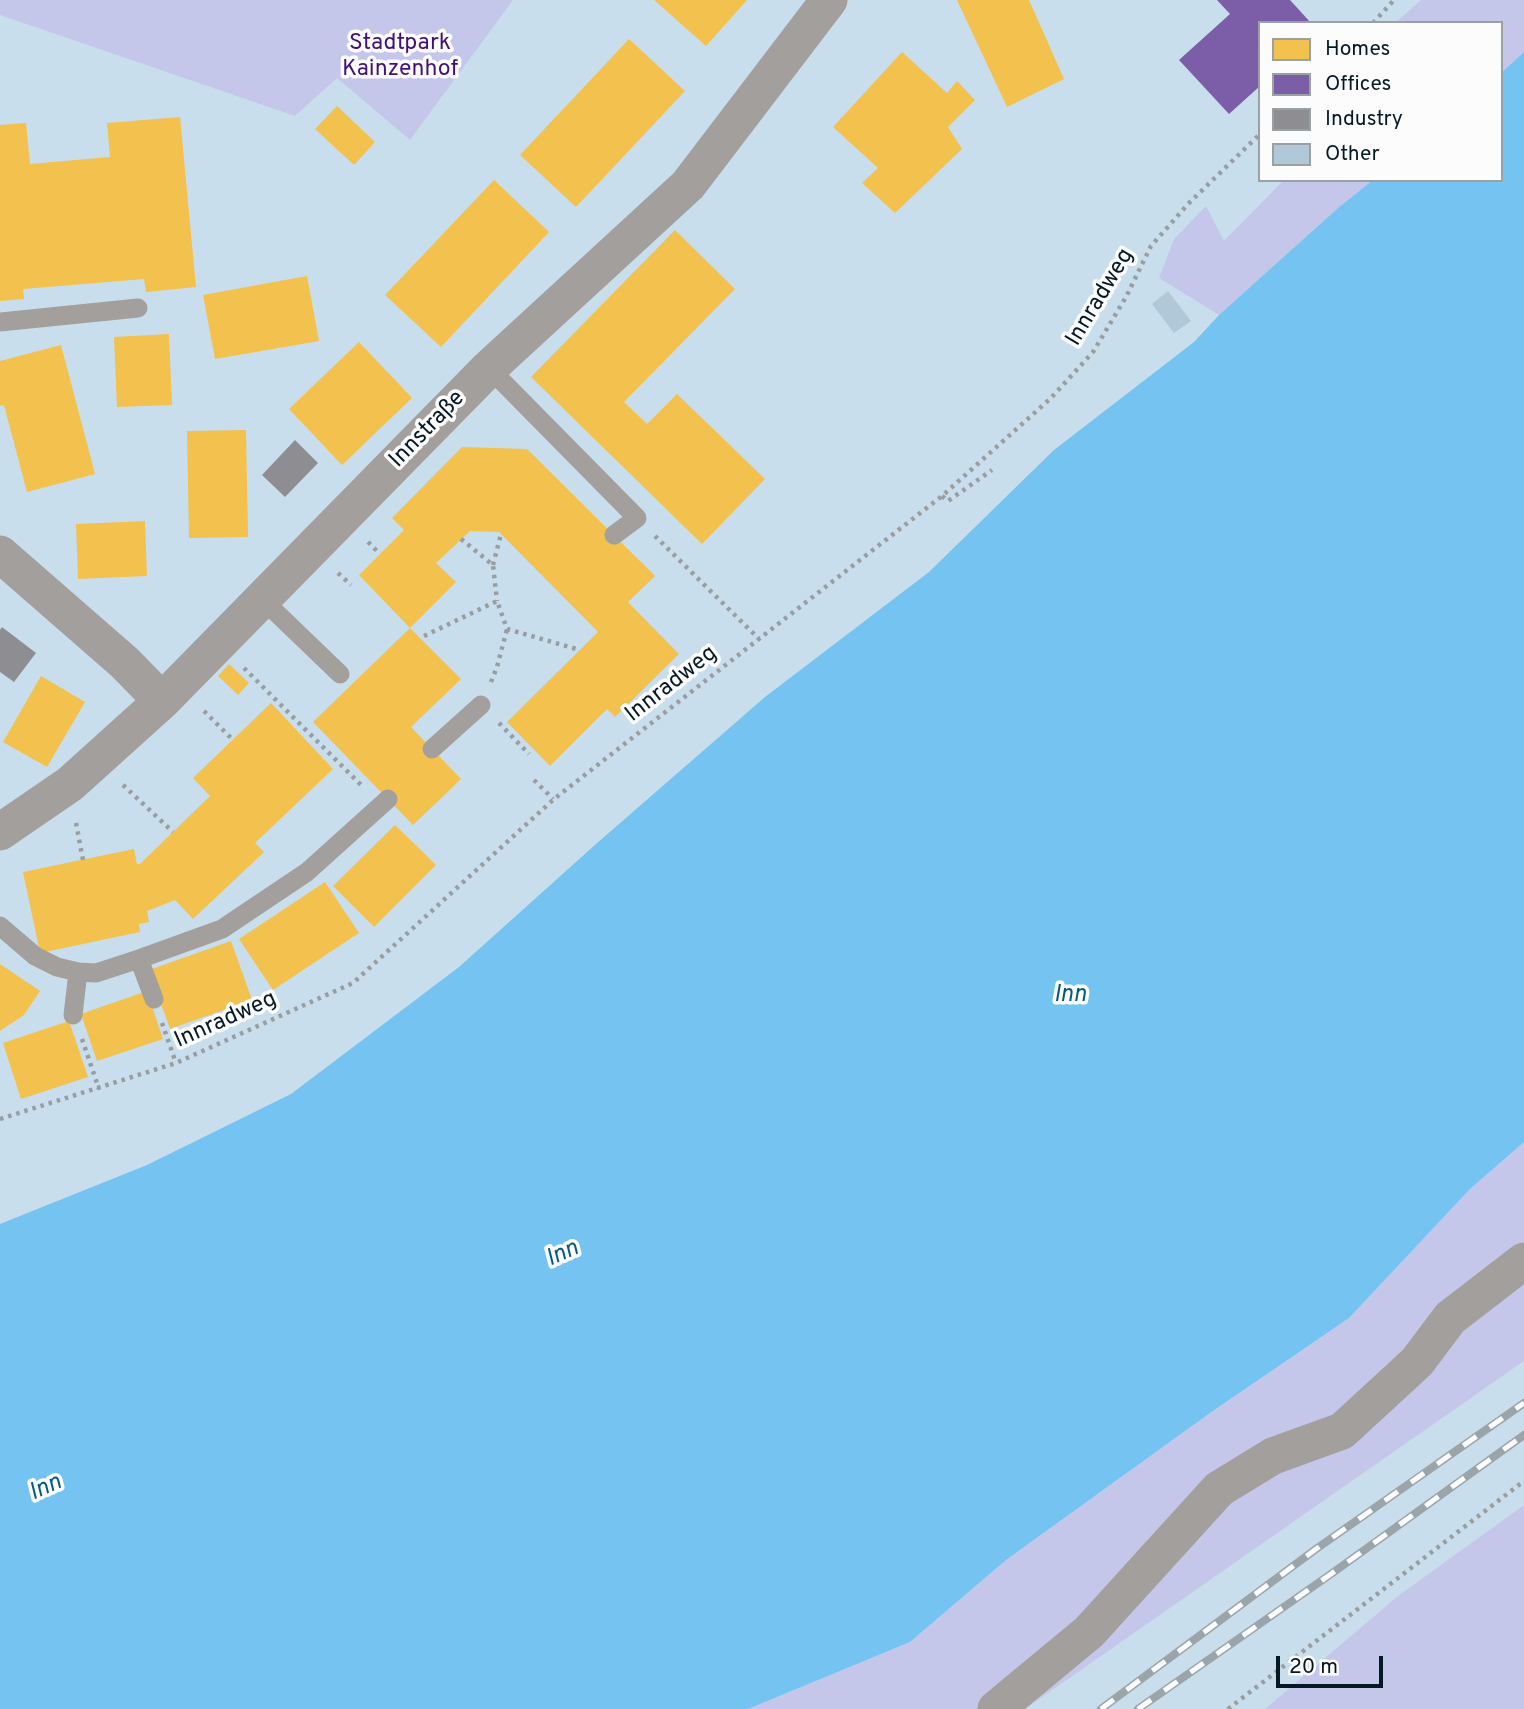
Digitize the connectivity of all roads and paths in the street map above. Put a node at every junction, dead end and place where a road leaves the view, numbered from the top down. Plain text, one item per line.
1 (829, 0) edge
2 (1394, 0) edge
3 (1375, 21) edge
4 (1258, 136) edge
5 (138, 308) dead end
6 (0, 322) edge
7 (489, 368) junction
8 (992, 470) dead end
9 (942, 496) junction
10 (637, 518) junction
11 (502, 534) dead end
12 (614, 536) dead end
13 (461, 539) dead end
14 (0, 554) edge
15 (493, 565) junction
16 (262, 599) junction
17 (497, 601) junction
18 (424, 636) dead end
19 (759, 639) junction
20 (219, 643) junction
21 (580, 650) dead end
22 (340, 674) dead end
23 (162, 701) junction
24 (481, 705) dead end
25 (432, 749) dead end
26 (97, 760) junction
27 (534, 780) dead end
28 (554, 799) junction
29 (384, 802) joint
30 (0, 832) edge
31 (173, 832) dead end
32 (0, 926) edge
33 (139, 959) junction
34 (78, 972) junction
35 (155, 999) dead end
36 (73, 1015) joint
37 (166, 1036) dead end
38 (176, 1063) junction
39 (99, 1089) junction
40 (0, 1119) edge
41 (1524, 1261) edge
42 (1524, 1481) edge
43 (996, 1709) edge
44 (1228, 1709) edge

1 - 7 street, Innstraße
2 - 3 path
4 - 9 path, Innradweg
5 - 6 lane
7 - 10 lane
7 - 16 street, Innstraße
8 - 9 path
9 - 19 path, Innradweg
10 - 12 lane
10 - 19 path
11 - 15 path
13 - 15 path
14 - 23 street
15 - 17 path
16 - 20 street, Innstraße
16 - 22 lane
17 - 18 path
17 - 21 path
19 - 28 path, Innradweg
20 - 23 street, Innstraße
20 - 29 path
23 - 26 street, Innstraße
24 - 25 lane
26 - 30 street, Innstraße
26 - 31 path
27 - 28 path
28 - 38 path, Innradweg
29 - 33 lane
32 - 34 lane
33 - 34 lane
33 - 35 lane
34 - 36 lane
36 - 39 path
37 - 38 path
38 - 39 path, Innradweg
39 - 40 path, Innradweg
41 - 43 street
42 - 44 path

